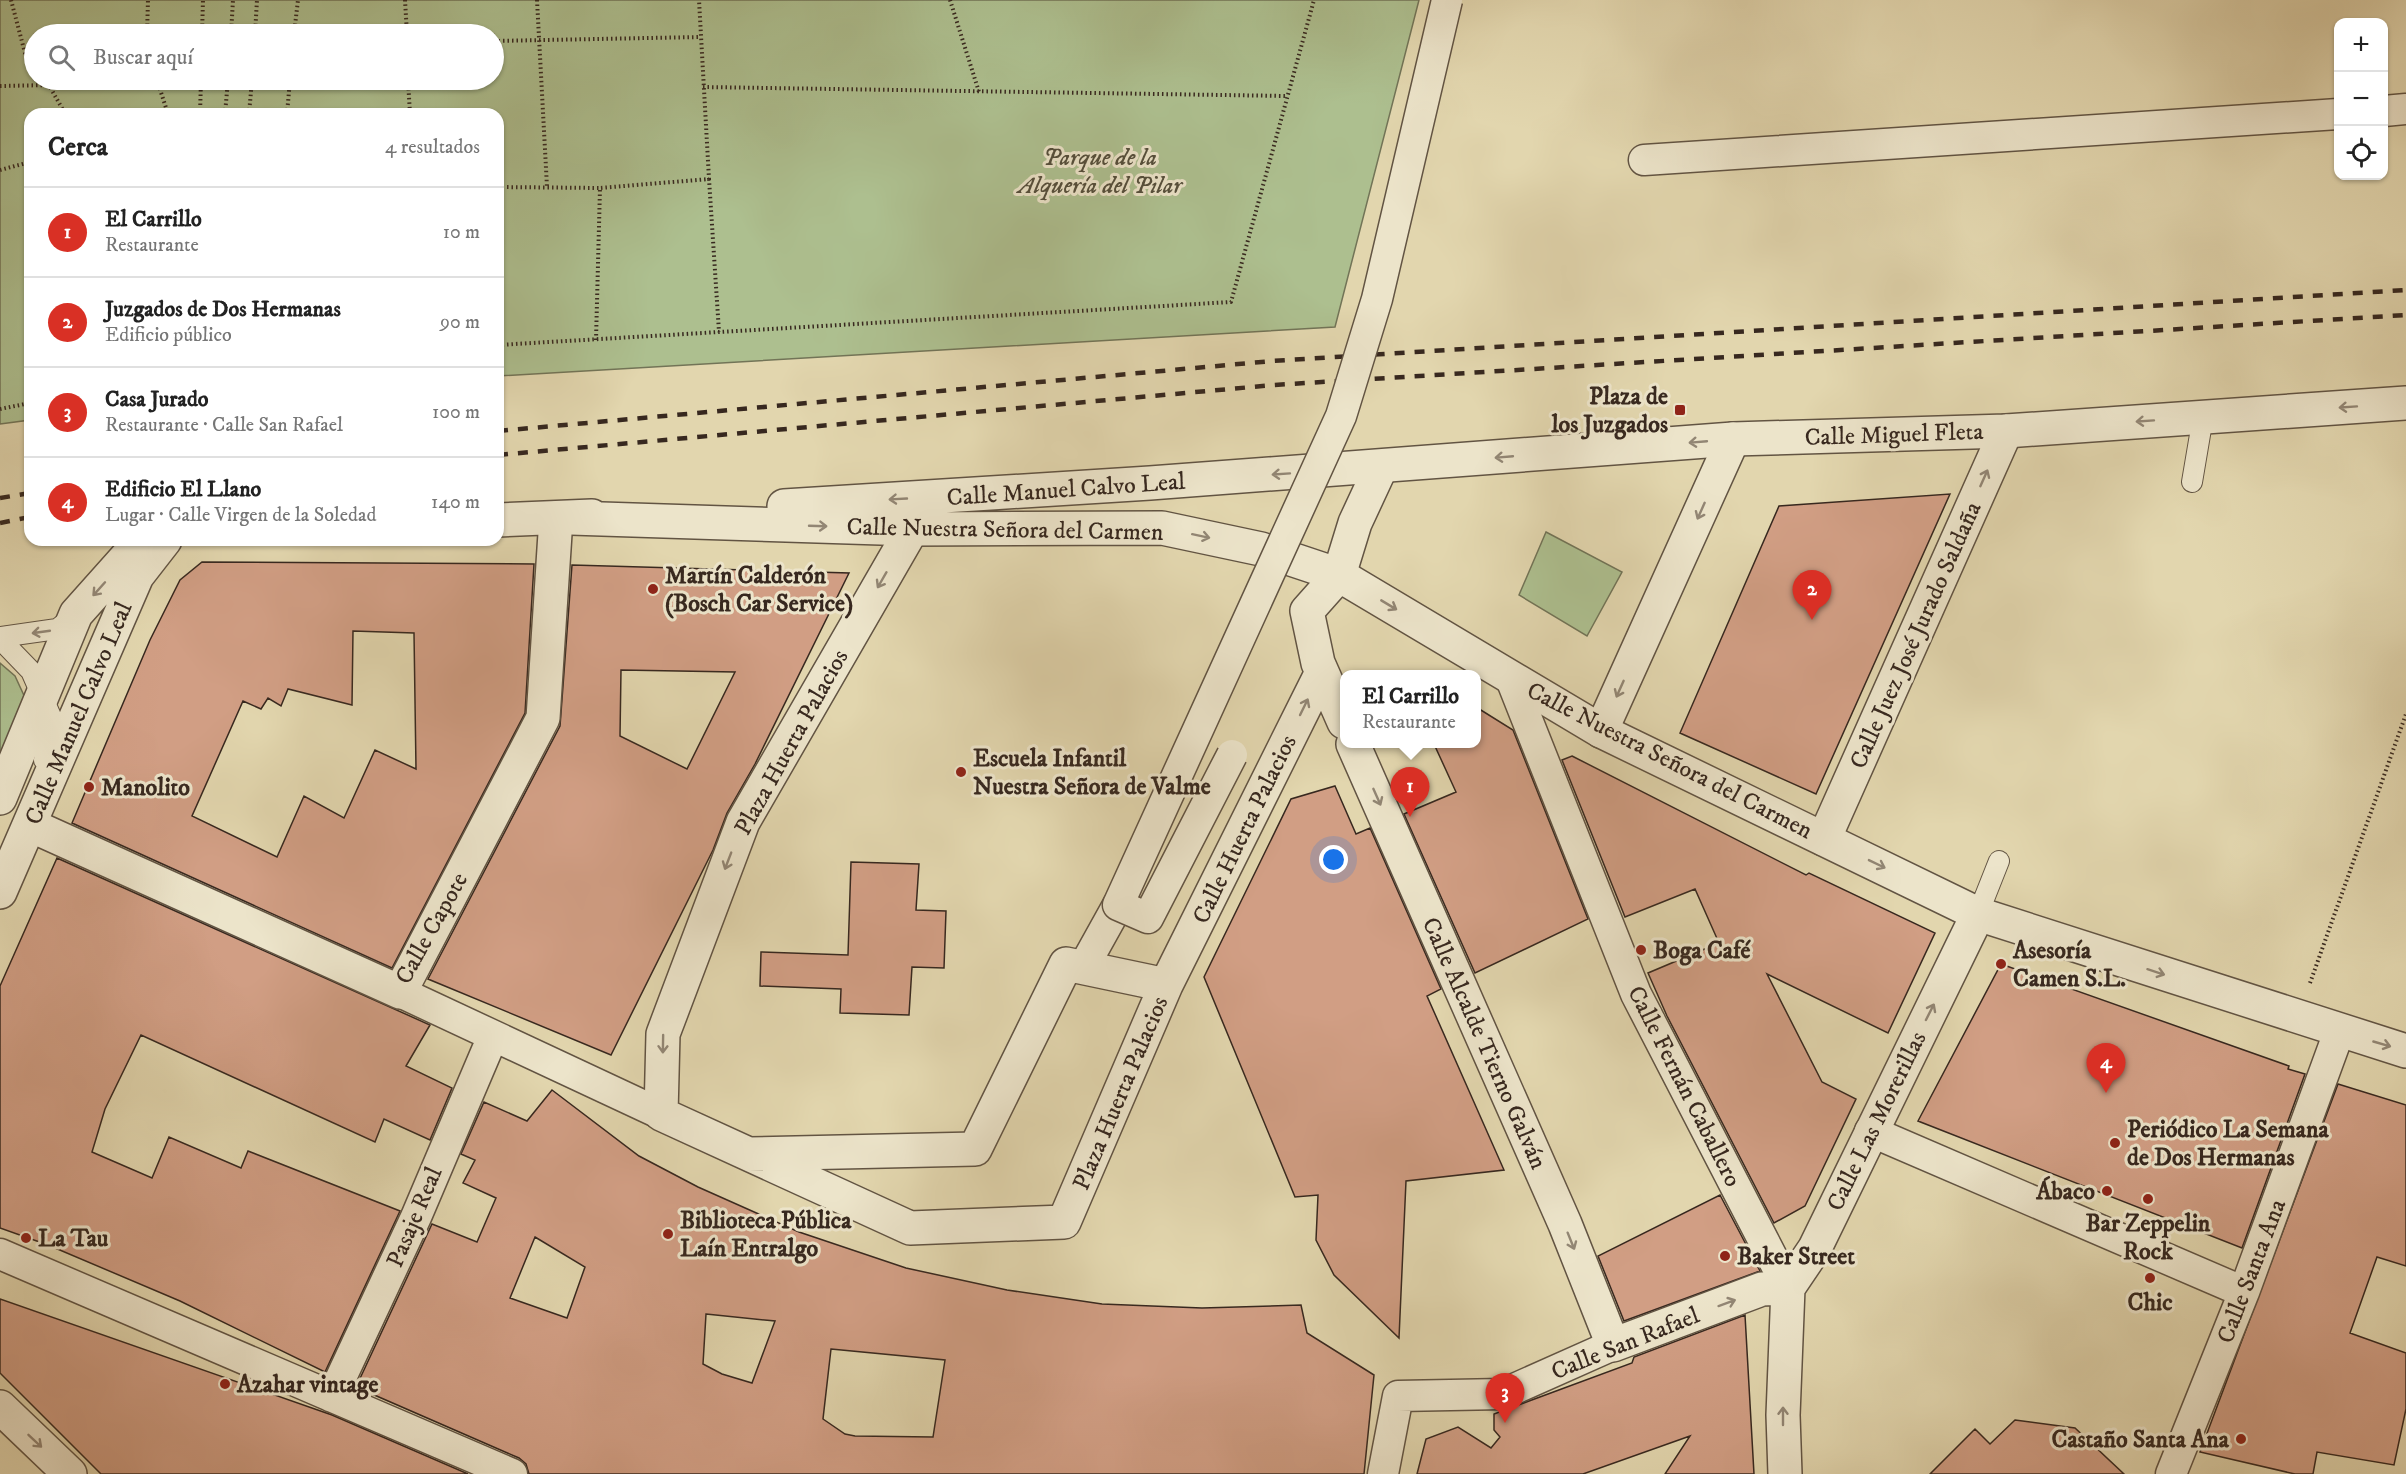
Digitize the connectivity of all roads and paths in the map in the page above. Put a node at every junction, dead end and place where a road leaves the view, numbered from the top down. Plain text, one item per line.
1 (11, 0) edge
2 (148, 0) edge
3 (203, 0) edge
4 (233, 0) edge
5 (257, 0) edge
6 (298, 0) edge
7 (405, 0) edge
8 (537, 0) edge
9 (699, 0) edge
10 (950, 0) edge
11 (1314, 0) edge
12 (1447, 0) edge
13 (147, 24) edge
14 (202, 24) edge
15 (232, 24) edge
16 (256, 24) edge
17 (295, 24) edge
18 (406, 24) edge
19 (700, 37) junction
20 (504, 41) edge
21 (24, 45) edge
22 (0, 86) edge
23 (24, 86) edge
24 (703, 87) junction
25 (53, 90) edge
26 (161, 90) edge
27 (201, 90) edge
28 (227, 90) edge
29 (251, 90) edge
30 (289, 90) edge
31 (409, 90) edge
32 (979, 92) junction
33 (1288, 96) junction
34 (62, 108) edge
35 (166, 108) edge
36 (200, 108) edge
37 (226, 108) edge
38 (250, 108) edge
39 (288, 108) edge
40 (410, 108) edge
41 (2406, 109) edge
42 (2388, 111) edge
43 (2334, 114) edge
44 (1644, 160) dead end
45 (24, 164) edge
46 (0, 170) edge
47 (709, 179) junction
48 (504, 187) edge
49 (547, 187) junction
50 (600, 188) junction
51 (719, 332) junction
52 (596, 340) junction
53 (504, 345) edge
54 (2406, 403) edge
55 (24, 404) edge
56 (0, 409) edge
57 (2203, 417) junction
58 (2006, 431) junction
59 (1733, 439) junction
60 (1382, 467) junction
61 (2192, 482) dead end
62 (941, 497) junction
63 (563, 518) junction
64 (504, 520) edge
65 (912, 529) junction
66 (141, 546) edge
67 (160, 546) edge
68 (1339, 575) junction
69 (76, 614) junction
70 (0, 638) edge
71 (1322, 672) junction
72 (1511, 679) junction
73 (42, 695) junction
74 (1340, 713) edge
75 (2406, 714) edge
76 (1600, 731) junction
77 (1355, 748) edge
78 (1232, 755) dead end
79 (0, 798) edge
80 (30, 825) junction
81 (1824, 839) junction
82 (1999, 861) dead end
83 (0, 892) edge
84 (1118, 905) junction
85 (1978, 914) junction
86 (1083, 968) junction
87 (1166, 986) junction
88 (400, 992) junction
89 (2298, 1018) junction
90 (2340, 1032) junction
91 (493, 1036) junction
92 (2406, 1051) edge
93 (661, 1114) junction
94 (1870, 1131) junction
95 (749, 1154) junction
96 (0, 1254) edge
97 (1788, 1288) junction
98 (2244, 1292) junction
99 (1613, 1345) junction
100 (332, 1397) junction
101 (0, 1407) edge
102 (70, 1474) edge
103 (512, 1474) edge
104 (1383, 1474) edge
105 (1785, 1474) edge
106 (2170, 1474) edge

1 - 21 path
2 - 13 path
3 - 14 path
4 - 15 path
5 - 16 path
6 - 17 path
7 - 18 path
8 - 49 path
9 - 19 path
10 - 32 path
11 - 33 path
12 - 84 street, bridge
19 - 20 path
19 - 24 path
22 - 23 path
24 - 32 path
24 - 47 path
25 - 34 path
26 - 35 path
27 - 36 path
28 - 37 path
29 - 38 path
30 - 39 path
31 - 40 path
32 - 33 path
33 - 51 path
41 - 42 street
43 - 44 street
45 - 46 path
47 - 50 path
47 - 51 path
48 - 49 path
49 - 50 path
50 - 52 path
51 - 52 path
52 - 53 path
54 -> 57 street, Calle Miguel Fleta
55 - 56 path
57 -> 58 street, Calle Miguel Fleta
57 - 61 lane
58 - 59 street, Calle Miguel Fleta
81 -> 58 street, Calle Juez José Jurado Saldaña
59 -> 60 street, Calle Miguel Fleta
59 -> 76 street
60 -> 62 street, Calle Manuel Calvo Leal
60 - 68 street
62 -> 63 street, Calle Manuel Calvo Leal
62 - 65 street, Plaza Huerta Palacios
63 - 64 street, Calle Manuel Calvo Leal
63 -> 65 street, Calle Nuestra Señora del Carmen
63 - 88 street, Calle Capote
65 -> 68 street, Calle Nuestra Señora del Carmen
65 -> 93 street, Plaza Huerta Palacios
66 -> 69 street, Calle Manuel Calvo Leal
67 - 80 street, Calle Manuel Calvo Leal
68 - 71 street
68 -> 72 street, Calle Nuestra Señora del Carmen
69 -> 70 lane
69 - 73 street, Calle Manuel Calvo Leal
70 - 73 lane
71 - 74 street
87 -> 71 street, Calle Huerta Palacios
72 - 76 street, Calle Nuestra Señora del Carmen
72 - 97 street, Calle Fernán Caballero
73 - 79 street, Calle Manuel Calvo Leal
73 - 80 lane
75 - 89 path
76 - 81 street, Calle Nuestra Señora del Carmen
77 -> 99 street, Calle Alcalde Tierno Galván
78 - 84 street, bridge
80 - 83 street, Calle Manuel Calvo Leal
80 - 88 street, Calle Capote
81 -> 85 street, Calle Nuestra Señora del Carmen
82 - 85 lane
84 - 86 street
85 -> 89 street, Calle Nuestra Señora del Carmen
94 -> 85 street, Calle Las Morerillas
86 - 87 street, Plaza Huerta Palacios
86 - 95 street, Plaza Huerta Palacios
87 - 95 street, Plaza Huerta Palacios
88 - 91 street
89 - 90 street, Calle Nuestra Señora del Carmen
90 -> 92 street, Calle Nuestra Señora del Carmen
90 - 98 street, Calle Santa Ana
91 - 93 street
91 - 100 street, Pasaje Real
93 - 95 street, Plaza Huerta Palacios
94 - 97 street, Calle Las Morerillas
94 - 98 street
96 - 100 street
99 -> 97 street, Calle San Rafael
105 -> 97 street
98 - 106 street, Calle Santa Ana
99 - 104 street, Calle San Rafael
100 - 103 street
101 -> 102 street

